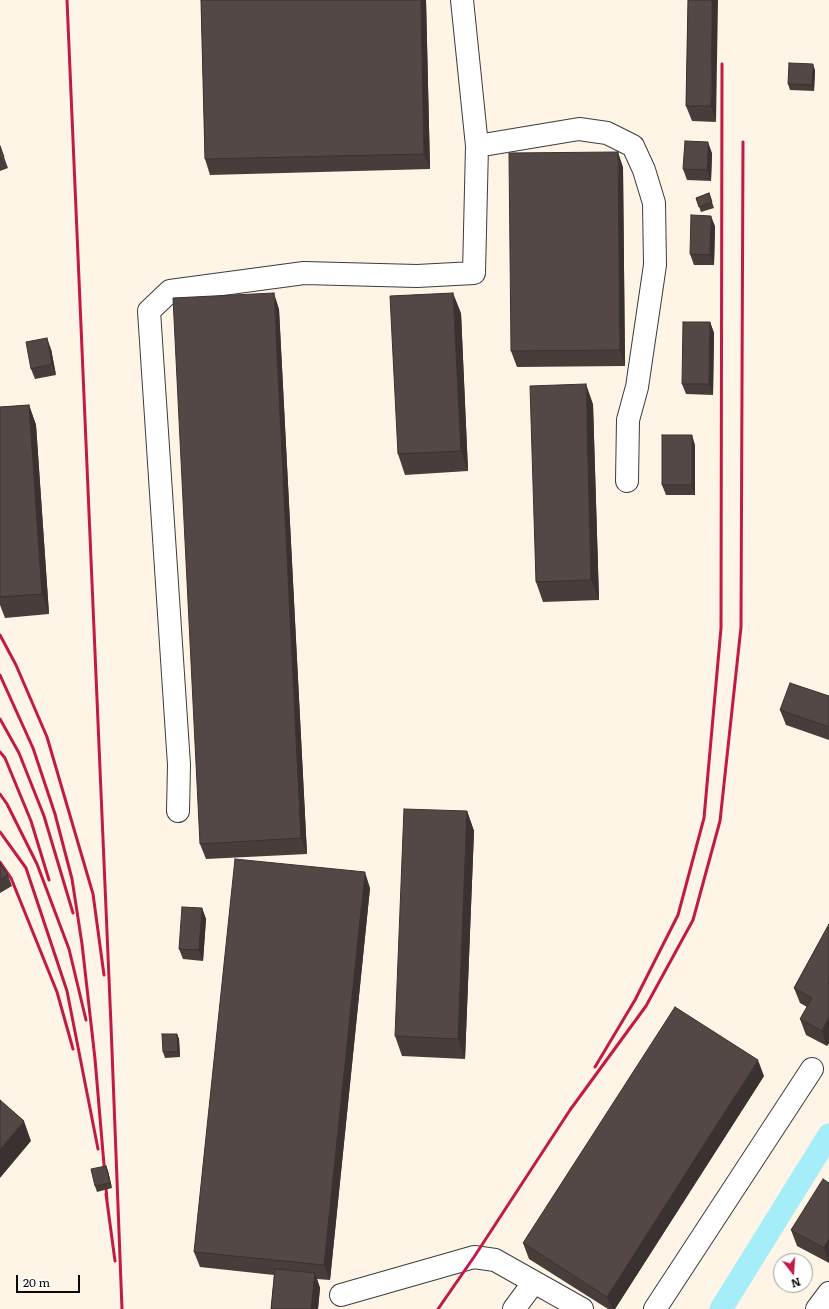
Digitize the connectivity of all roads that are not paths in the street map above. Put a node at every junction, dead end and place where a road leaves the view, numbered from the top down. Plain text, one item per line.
1 (462, 0) edge
2 (476, 146) junction
3 (627, 481) dead end
4 (178, 811) dead end
5 (812, 1069) dead end
6 (534, 1282) junction
7 (829, 1293) edge
8 (341, 1295) dead end
9 (514, 1309) edge
10 (582, 1309) edge
11 (655, 1309) edge
12 (817, 1309) edge

1 - 2 lane
2 - 3 lane
2 - 4 lane
5 - 11 lane
6 - 8 lane
6 - 9 lane
6 - 10 lane
7 - 12 lane

